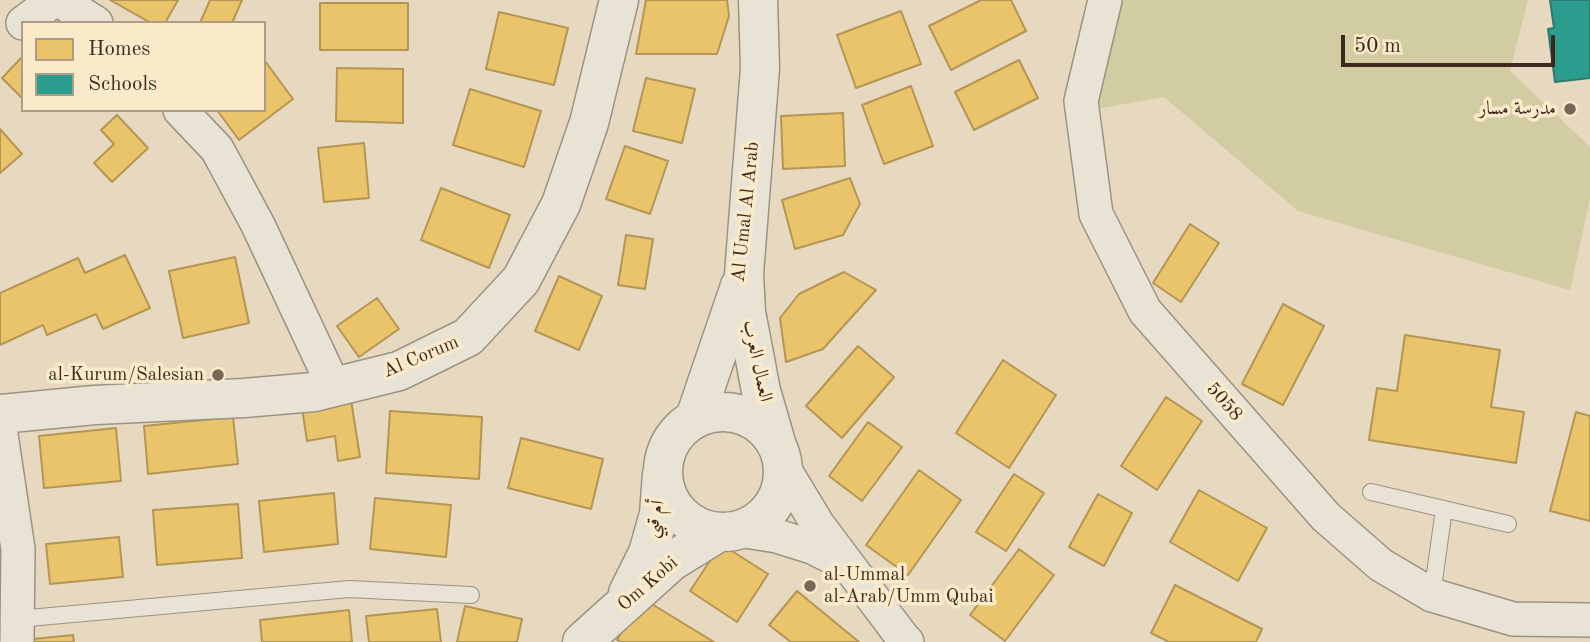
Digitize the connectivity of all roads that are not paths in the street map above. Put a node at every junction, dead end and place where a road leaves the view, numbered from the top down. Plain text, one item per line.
1 (57, 0) edge
2 (619, 0) edge
3 (758, 0) edge
4 (1105, 0) edge
5 (26, 21) edge
6 (93, 21) edge
7 (21, 24) edge
8 (0, 40) edge
9 (182, 112) edge
10 (744, 274) junction
11 (334, 387) junction
12 (0, 414) edge
13 (695, 418) junction
14 (0, 428) edge
15 (780, 456) junction
16 (663, 466) junction
17 (1371, 492) dead end
18 (1444, 509) junction
19 (1508, 524) dead end
20 (729, 531) junction
21 (851, 567) junction
22 (1432, 594) junction
23 (471, 596) dead end
24 (621, 608) junction
25 (1590, 620) edge
26 (17, 630) edge
27 (904, 641) edge
28 (582, 642) edge

1 - 5 street
1 - 6 street
2 - 11 street, Al Corum
3 - 10 street, Al Umal Al Arab
4 - 22 street, 5058
7 - 8 street
9 - 11 street
10 - 13 street, Al Umal Al Arab
10 - 15 street, العمال العرب
11 - 12 street, Al Corum
13 - 15 street
13 - 16 street
14 - 26 street
15 - 20 street
15 - 21 street
16 - 20 street
16 - 24 street, أم قبي
17 - 18 lane
18 - 19 lane
18 - 22 lane
20 - 21 street
20 - 24 street, Om Kobi
21 - 27 street
22 - 25 street, 5058
23 - 26 lane
24 - 28 street, Om Kobi

